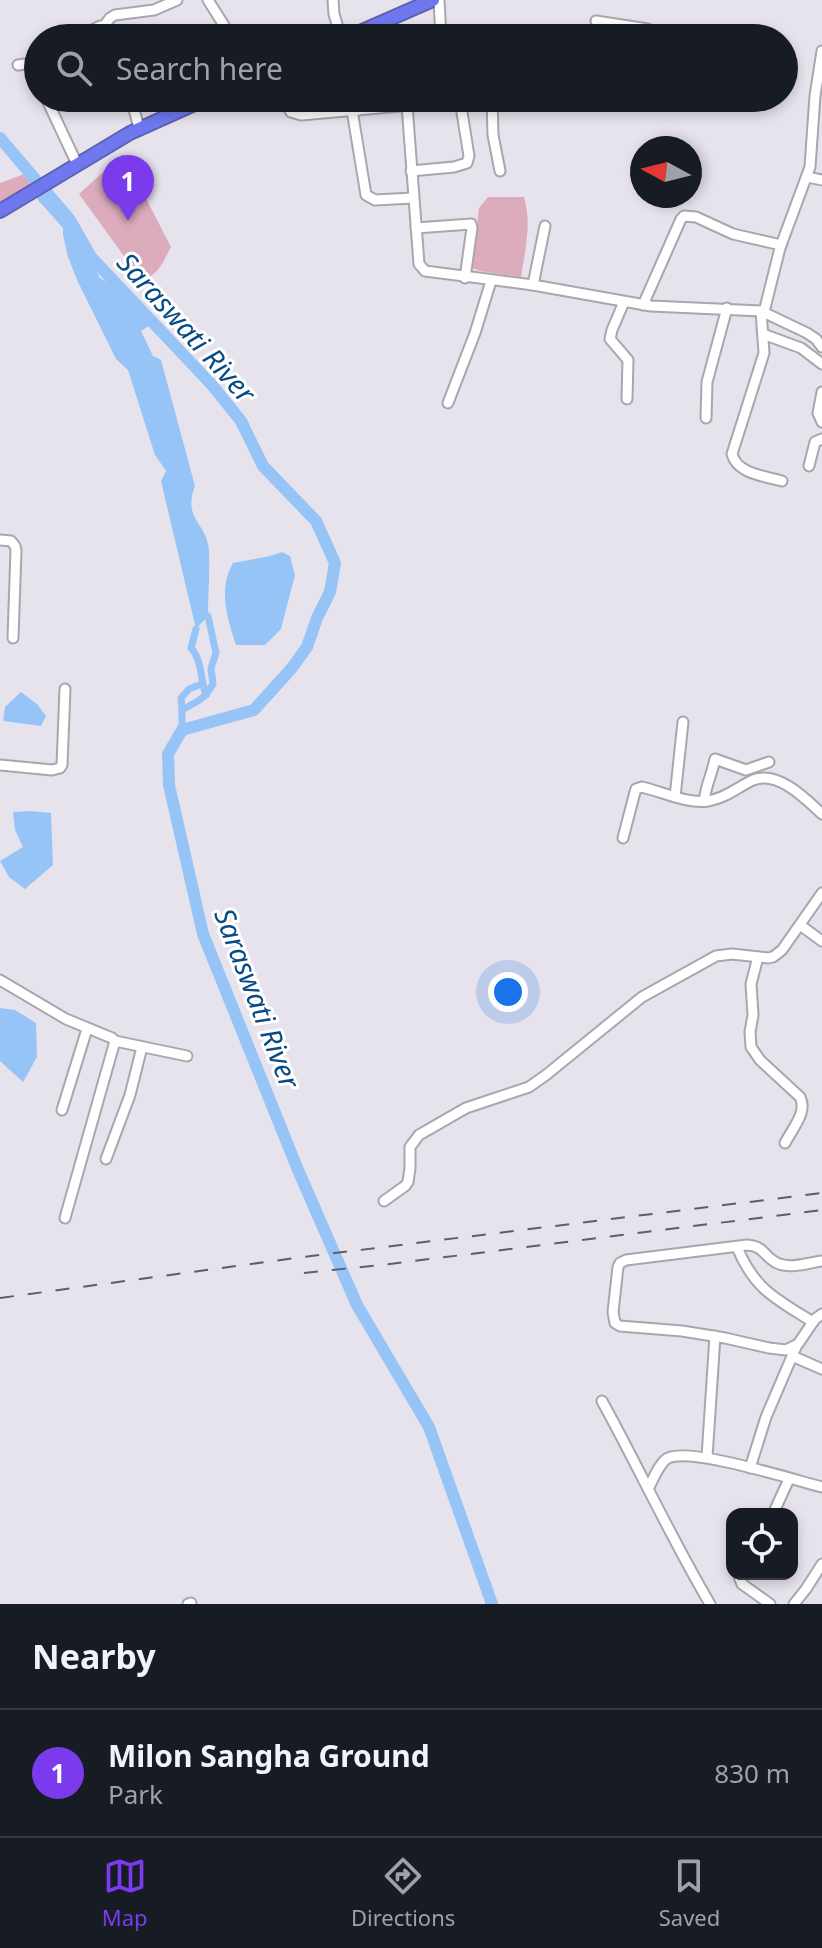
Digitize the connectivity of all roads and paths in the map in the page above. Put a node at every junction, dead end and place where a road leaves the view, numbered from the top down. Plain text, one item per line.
1 (177, 0) edge
2 (208, 0) edge
3 (333, 0) edge
4 (431, 1) edge
5 (596, 21) dead end
6 (106, 24) edge
7 (223, 24) edge
8 (338, 24) edge
9 (376, 24) edge
10 (437, 24) edge
11 (616, 24) edge
12 (822, 51) edge
13 (24, 64) edge
14 (18, 65) dead end
15 (53, 112) edge
16 (135, 112) edge
17 (176, 112) edge
18 (291, 112) edge
19 (332, 112) edge
20 (356, 112) edge
21 (407, 112) edge
22 (462, 112) edge
23 (492, 112) edge
24 (139, 128) junction
25 (817, 150) edge
26 (77, 164) junction
27 (411, 171) junction
28 (500, 171) dead end
29 (807, 177) junction
30 (822, 180) edge
31 (413, 198) junction
32 (0, 211) edge
33 (545, 226) dead end
34 (416, 228) junction
35 (781, 245) junction
36 (465, 278) junction
37 (491, 281) junction
38 (533, 285) junction
39 (624, 302) junction
40 (643, 305) junction
41 (727, 308) junction
42 (762, 311) junction
43 (763, 334) junction
44 (822, 347) edge
45 (822, 364) edge
46 (822, 392) edge
47 (627, 399) dead end
48 (448, 403) dead end
49 (706, 418) dead end
50 (822, 422) edge
51 (822, 439) edge
52 (809, 466) dead end
53 (782, 481) dead end
54 (0, 540) edge
55 (13, 638) dead end
56 (65, 689) dead end
57 (683, 722) dead end
58 (769, 762) dead end
59 (0, 765) edge
60 (675, 797) junction
61 (704, 801) junction
62 (822, 814) edge
63 (623, 838) dead end
64 (822, 893) edge
65 (800, 925) junction
66 (822, 941) edge
67 (758, 957) junction
68 (0, 980) edge
69 (87, 1029) junction
70 (115, 1041) junction
71 (142, 1047) junction
72 (187, 1056) dead end
73 (62, 1110) dead end
74 (785, 1143) dead end
75 (106, 1159) dead end
76 (384, 1201) dead end
77 (65, 1218) dead end
78 (737, 1247) junction
79 (822, 1261) edge
80 (822, 1314) edge
81 (813, 1322) junction
82 (715, 1336) junction
83 (798, 1344) junction
84 (792, 1356) junction
85 (822, 1369) edge
86 (602, 1401) dead end
87 (707, 1457) junction
88 (750, 1468) junction
89 (789, 1479) junction
90 (822, 1487) edge
91 (648, 1489) junction
92 (776, 1508) edge
93 (822, 1564) edge
94 (740, 1580) edge
95 (710, 1604) edge
96 (770, 1604) edge
97 (794, 1604) edge

1 - 6 street
2 - 7 street
3 - 8 street
4 - 9 highway
4 - 10 street
5 - 11 street
12 - 25 street
13 - 14 street
15 - 26 street
16 - 24 street
17 - 24 highway
18 - 19 street
20 - 31 street
21 - 27 street
22 - 27 street
23 - 28 street
24 - 26 highway
25 - 29 street
26 - 32 highway
27 - 31 street
29 - 30 street
29 - 35 street
31 - 34 street
33 - 38 street
34 - 36 street
34 - 36 street
35 - 40 street
35 - 42 street
36 - 37 street
37 - 38 street
37 - 48 street
38 - 39 street
39 - 40 street
39 - 47 street
40 - 41 street
41 - 42 street
41 - 49 street
42 - 43 street
42 - 44 street
43 - 45 street
43 - 53 street
46 - 50 street
51 - 52 street
54 - 55 street
56 - 59 street
57 - 60 street
58 - 61 street
60 - 61 street
60 - 63 street
61 - 62 street
64 - 65 street
65 - 66 street
65 - 67 street
67 - 74 street
67 - 76 street
68 - 69 street
69 - 70 street
69 - 73 street
70 - 71 street
70 - 77 street
71 - 72 street
71 - 75 street
78 - 79 street
78 - 81 street
78 - 82 street
80 - 81 street
81 - 83 street
82 - 83 street
82 - 87 street
83 - 84 street
84 - 85 street
84 - 88 street
86 - 91 street
87 - 88 street
87 - 91 street
88 - 89 street
89 - 90 street
89 - 92 street
91 - 95 street
93 - 97 street
94 - 96 street

